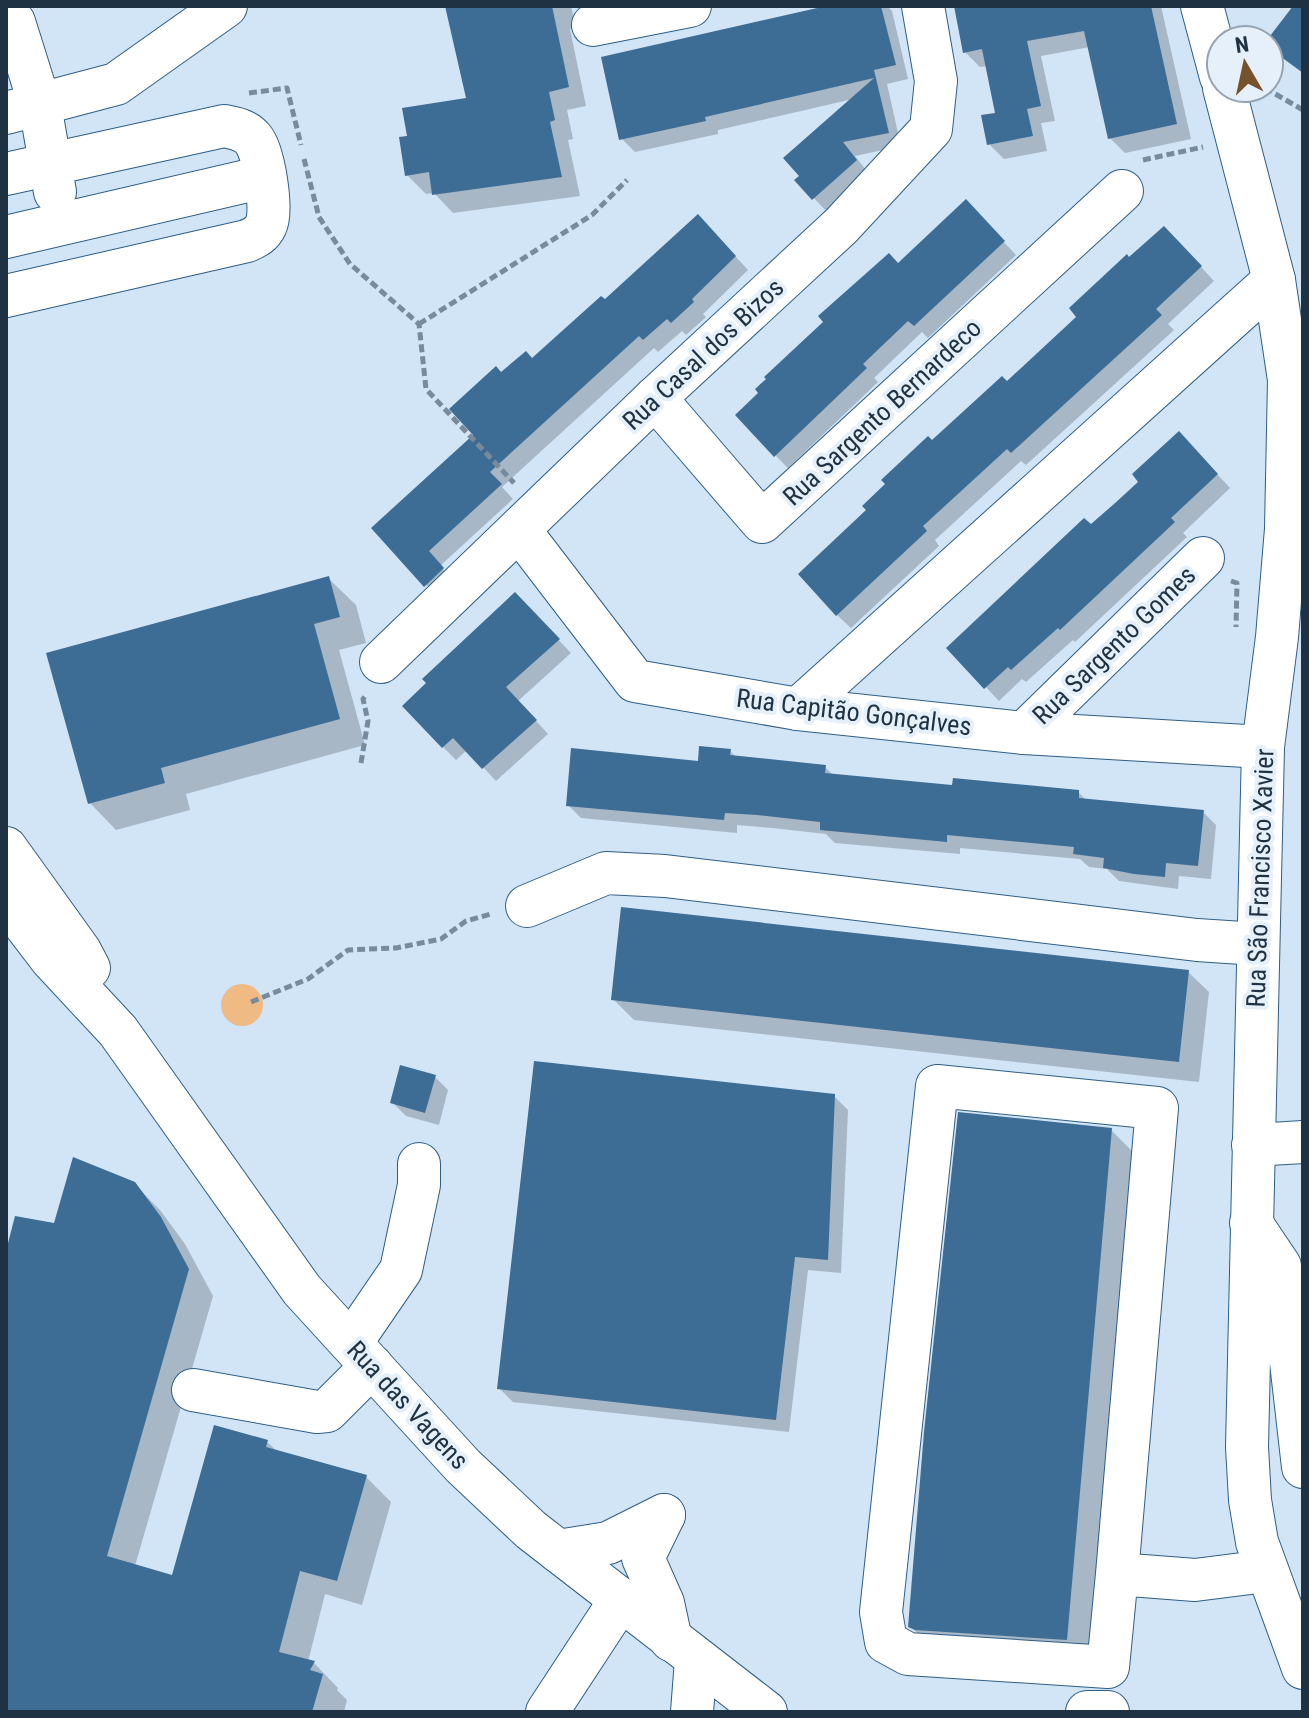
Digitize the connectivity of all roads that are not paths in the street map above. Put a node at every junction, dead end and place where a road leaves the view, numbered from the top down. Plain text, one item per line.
1 (226, 6) edge
2 (690, 6) edge
3 (923, 6) edge
4 (6, 24) edge
5 (593, 25) dead end
6 (1228, 104) edge
7 (23, 109) edge
8 (50, 164) junction
9 (6, 174) edge
10 (264, 177) junction
11 (1122, 191) road end
12 (60, 224) junction
13 (6, 237) edge
14 (1274, 280) junction
15 (6, 296) edge
16 (655, 398) junction
17 (530, 520) junction
18 (1203, 558) dead end
19 (381, 662) road end
20 (798, 709) junction
21 (1024, 733) junction
22 (1263, 747) junction
23 (6, 848) edge
24 (6, 900) edge
25 (527, 906) road end
26 (1258, 944) junction
27 (118, 1031) junction
28 (1303, 1142) edge
29 (1253, 1145) junction
30 (419, 1164) dead end
31 (1251, 1223) junction
32 (362, 1355) junction
33 (193, 1390) dead end
34 (1302, 1455) edge
35 (558, 1551) junction
36 (1266, 1571) junction
37 (1117, 1574) junction
38 (621, 1599) junction
39 (684, 1650) junction
40 (1303, 1668) edge
41 (547, 1712) edge
42 (692, 1712) edge
43 (766, 1712) edge
44 (1087, 1712) edge
45 (1108, 1712) edge

1 - 7 street
2 - 5 street
3 - 16 street, Rua Casal dos Bizos
4 - 7 street
6 - 14 street, Rua São Francisco Xavier
7 - 8 street
8 - 9 street
8 - 10 street
8 - 12 street
10 - 12 street
10 - 15 street
11 - 16 street, Rua Sargento Bernardeco
12 - 13 street
14 - 20 street
14 - 22 street, Rua São Francisco Xavier
16 - 17 street, Rua Casal dos Bizos
17 - 19 street, Rua Casal dos Bizos
17 - 20 street, Rua Capitão Gonçalves
18 - 21 street, Rua Sargento Gomes
20 - 21 street, Rua Capitão Gonçalves
21 - 22 street, Rua Capitão Gonçalves
22 - 26 street, Rua São Francisco Xavier
23 - 27 street, Rua das Vagens
24 - 27 street, Rua das Vagens
25 - 26 street
26 - 29 street, Rua São Francisco Xavier
27 - 32 street, Rua das Vagens
28 - 29 street
29 - 31 street, Rua São Francisco Xavier
30 - 32 street
31 - 34 street
31 - 36 street, Rua São Francisco Xavier
32 - 33 street
32 - 35 street, Rua das Vagens
35 - 38 street, Rua das Vagens
35 - 39 street
36 - 37 street
36 - 40 street, Rua São Francisco Xavier
37 - 37 street
38 - 39 street, Rua das Vagens
38 - 41 street
39 - 42 street
39 - 43 street, Rua das Vagens
44 - 45 street

